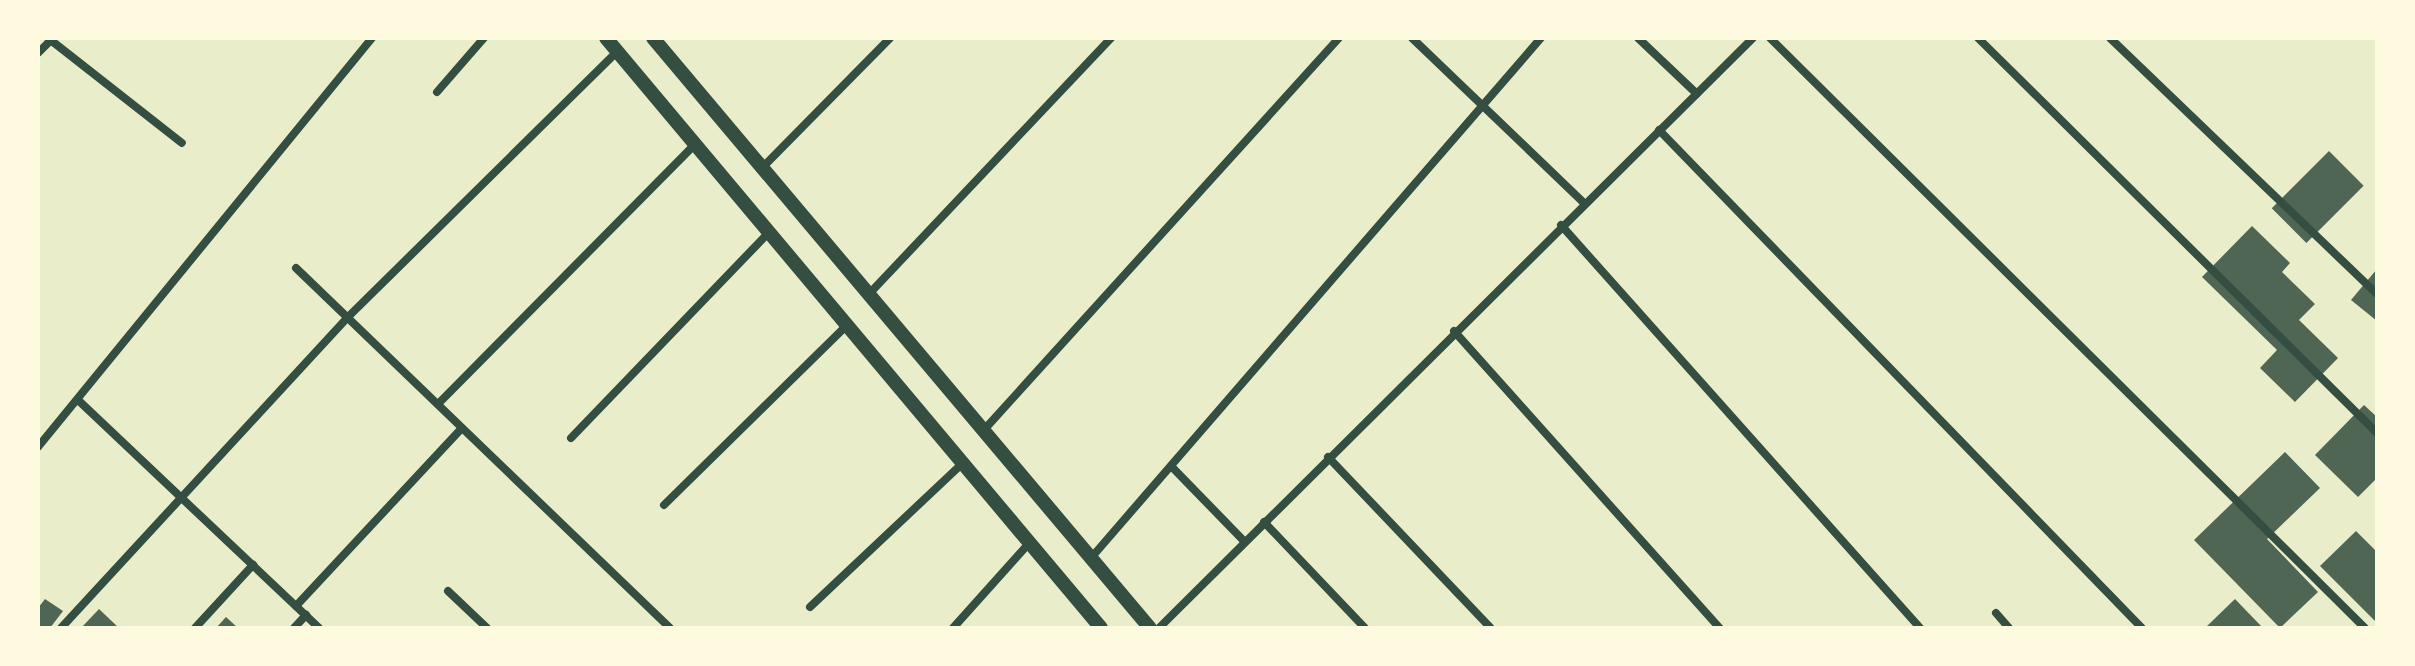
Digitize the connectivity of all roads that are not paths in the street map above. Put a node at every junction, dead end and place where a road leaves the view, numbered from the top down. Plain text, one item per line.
1 (372, 38) edge
2 (484, 38) edge
3 (606, 38) edge
4 (653, 38) edge
5 (890, 38) edge
6 (1111, 38) edge
7 (1339, 38) edge
8 (1412, 38) edge
9 (1541, 38) edge
10 (1638, 38) edge
11 (1753, 38) edge
12 (1770, 38) edge
13 (1978, 38) edge
14 (2110, 38) edge
15 (51, 39) edge
16 (618, 51) junction
17 (38, 53) edge
18 (437, 92) dead end
19 (1697, 94) junction
20 (1482, 106) junction
21 (1659, 130) junction
22 (182, 143) dead end
23 (696, 143) junction
24 (762, 168) junction
25 (1583, 202) junction
26 (1561, 225) junction
27 (770, 231) junction
28 (296, 268) dead end
29 (869, 294) junction
30 (2377, 294) edge
31 (348, 317) junction
32 (848, 324) junction
33 (1454, 331) junction
34 (78, 400) junction
35 (438, 404) junction
36 (462, 428) junction
37 (983, 431) junction
38 (2377, 433) edge
39 (571, 438) dead end
40 (38, 447) edge
41 (1328, 457) junction
42 (965, 462) junction
43 (1171, 466) junction
44 (182, 497) junction
45 (664, 505) dead end
46 (1264, 522) junction
47 (1031, 541) junction
48 (1245, 542) junction
49 (1091, 558) junction
50 (253, 565) junction
51 (448, 591) dead end
52 (296, 606) junction
53 (810, 607) dead end
54 (1996, 613) dead end
55 (306, 615) junction
56 (61, 628) edge
57 (195, 628) edge
58 (294, 628) edge
59 (319, 628) edge
60 (487, 628) edge
61 (670, 628) edge
62 (953, 628) edge
63 (1101, 628) edge
64 (1150, 628) edge
65 (1159, 628) edge
66 (1365, 628) edge
67 (1491, 628) edge
68 (1720, 628) edge
69 (1920, 628) edge
70 (2009, 628) edge
71 (2142, 628) edge
72 (2365, 628) edge

1 - 34 street
2 - 18 street
3 - 16 street
4 - 24 street
5 - 24 street
6 - 29 street
7 - 37 street
8 - 20 street
9 - 20 street
10 - 19 street
11 - 19 street
12 - 72 street
13 - 38 street
14 - 30 street
15 - 17 street
15 - 22 street
16 - 23 street
16 - 31 street
19 - 21 street
20 - 25 street
20 - 43 street
21 - 25 street
21 - 71 street
23 - 27 street
23 - 35 street
24 - 29 street
25 - 26 street
26 - 33 street
26 - 69 street
27 - 32 street
27 - 39 street
28 - 31 street
29 - 37 street
31 - 35 street
31 - 44 street
32 - 42 street
32 - 45 street
33 - 41 street
33 - 68 street
34 - 40 street
34 - 44 street
35 - 36 street
36 - 52 street
36 - 61 street
37 - 49 street
41 - 46 street
41 - 67 street
42 - 47 street
42 - 53 street
43 - 48 street
43 - 49 street
44 - 50 street
44 - 56 street
46 - 48 street
46 - 66 street
47 - 62 street
47 - 63 street
48 - 65 street
49 - 64 street
50 - 52 street
50 - 57 street
51 - 60 street
52 - 55 street
54 - 70 street
55 - 58 street
55 - 59 street

